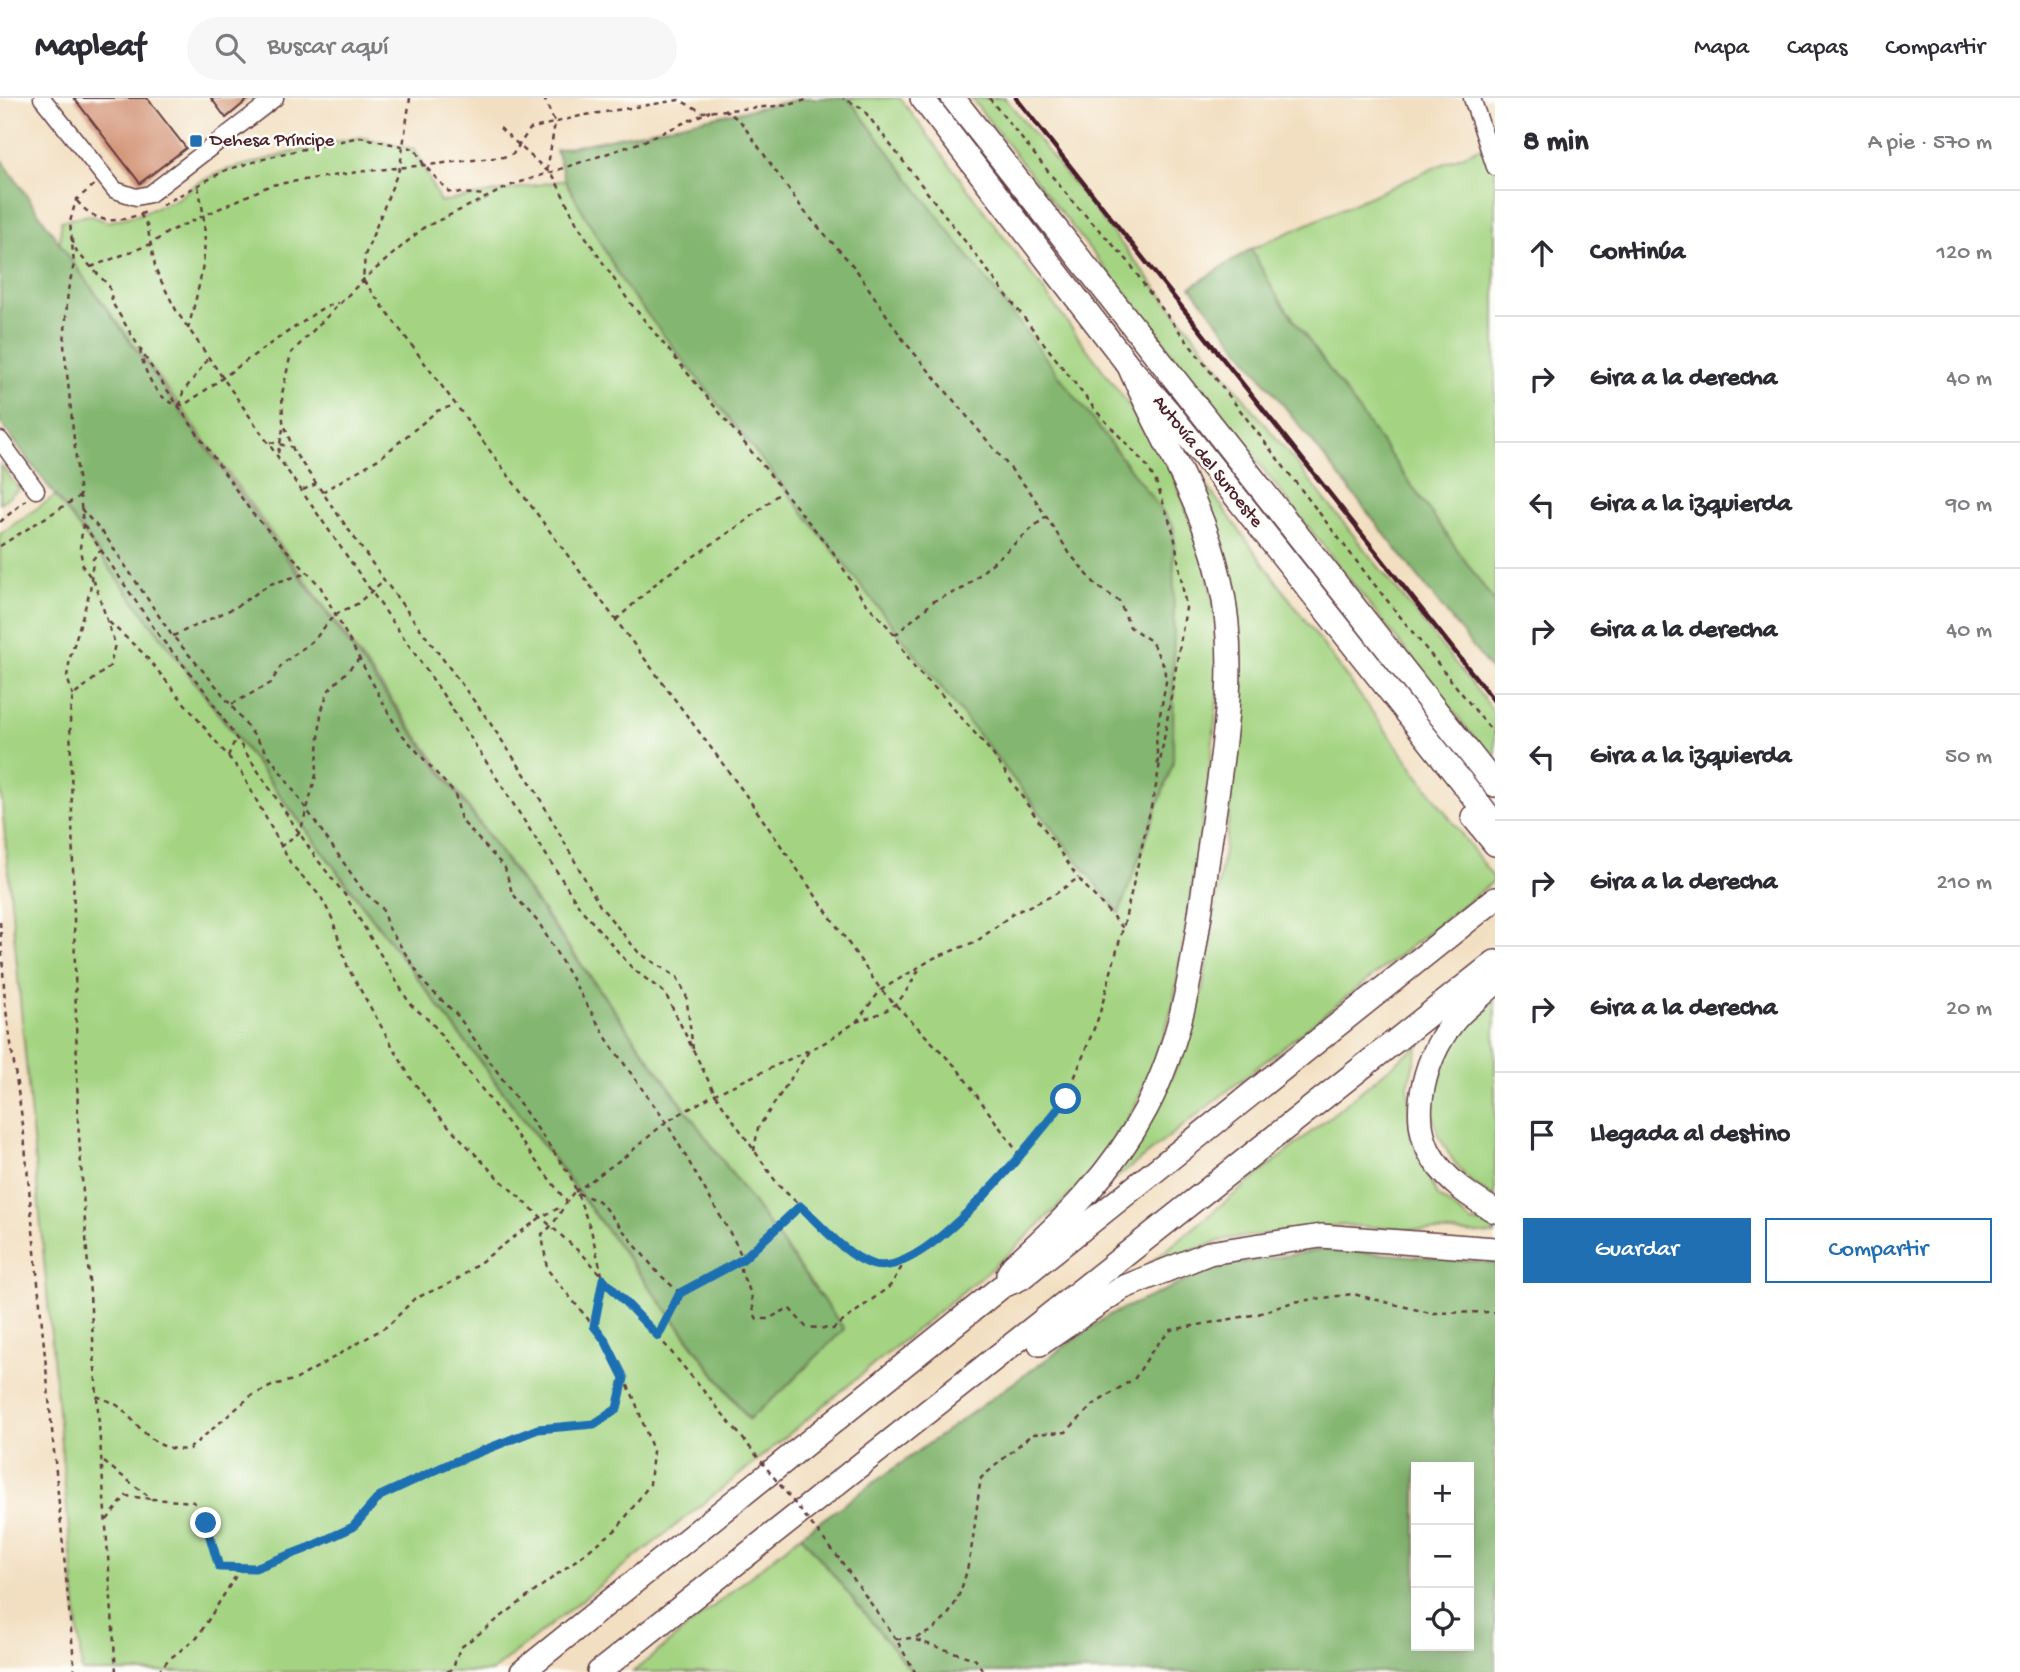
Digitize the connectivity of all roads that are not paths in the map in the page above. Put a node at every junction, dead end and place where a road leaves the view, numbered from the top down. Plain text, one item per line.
1 (42, 98) edge
2 (275, 98) edge
3 (922, 98) edge
4 (953, 98) edge
5 (1472, 98) edge
6 (1495, 167) edge
7 (1129, 366) junction
8 (0, 440) edge
9 (36, 490) road end
10 (1370, 669) junction
11 (1495, 785) edge
12 (1495, 824) edge
13 (1495, 844) edge
14 (1495, 899) edge
15 (1495, 962) edge
16 (1495, 983) edge
17 (1495, 1211) edge
18 (1495, 1249) edge
19 (1001, 1287) junction
20 (878, 1453) junction
21 (522, 1672) edge
22 (598, 1672) edge

1 - 2 street
3 - 7 highway, Autovía del Suroeste
4 - 11 highway, Autovía del Suroeste
5 - 6 street
7 - 10 highway, Autovía del Suroeste
7 - 19 highway
8 - 9 street
10 - 12 highway, Autovía del Suroeste
10 - 13 highway
14 - 19 highway
15 - 20 highway
16 - 17 highway
18 - 20 highway
19 - 21 highway
20 - 22 highway

